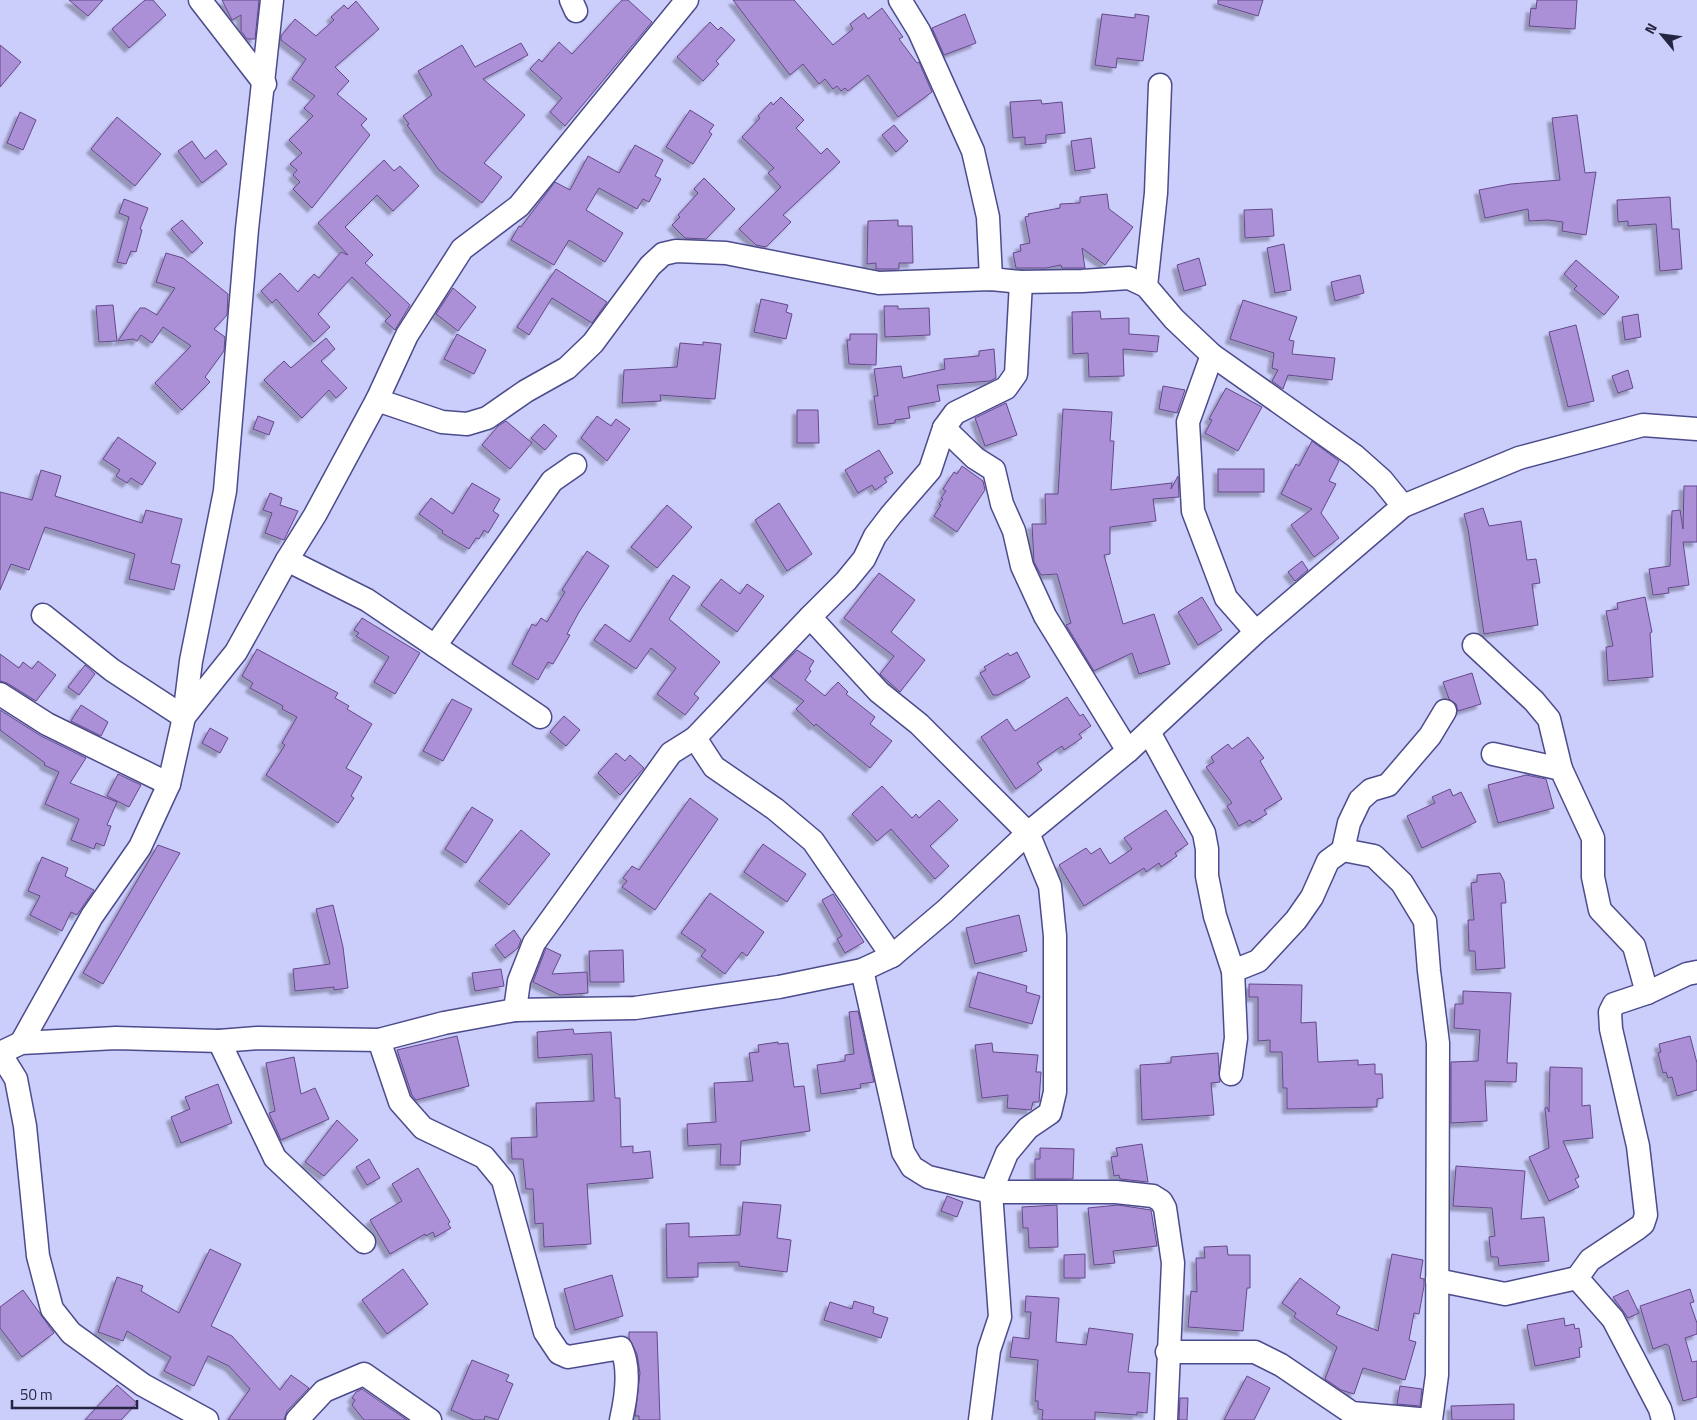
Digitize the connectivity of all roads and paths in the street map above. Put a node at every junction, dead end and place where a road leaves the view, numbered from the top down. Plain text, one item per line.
1 (200, 0) edge
2 (272, 0) edge
3 (687, 0) edge
4 (900, 0) edge
5 (265, 84) junction
6 (1160, 85) dead end
7 (991, 279) junction
8 (1021, 282) junction
9 (1146, 286) junction
10 (1212, 355) junction
11 (377, 400) junction
12 (944, 428) junction
13 (1697, 429) edge
14 (575, 466) dead end
15 (1403, 506) junction
16 (287, 560) junction
17 (43, 615) dead end
18 (810, 617) junction
19 (1256, 632) junction
20 (1474, 645) dead end
21 (435, 646) junction
22 (0, 694) edge
23 (1445, 711) dead end
24 (184, 717) junction
25 (540, 717) dead end
26 (1149, 732) junction
27 (695, 738) junction
28 (1128, 751) junction
29 (1493, 754) dead end
30 (1561, 768) junction
31 (169, 784) junction
32 (1028, 833) junction
33 (1343, 850) junction
34 (892, 956) junction
35 (862, 970) junction
36 (1233, 971) junction
37 (1697, 972) edge
38 (1647, 993) junction
39 (515, 1010) junction
40 (379, 1040) junction
41 (218, 1041) junction
42 (21, 1043) junction
43 (0, 1053) edge
44 (1231, 1074) dead end
45 (991, 1192) junction
46 (364, 1242) dead end
47 (1577, 1278) junction
48 (1437, 1280) junction
49 (1167, 1352) junction
50 (207, 1420) edge
51 (297, 1420) edge
52 (430, 1420) edge
53 (621, 1420) edge
54 (980, 1420) edge
55 (1166, 1420) edge
56 (1431, 1420) edge
57 (1663, 1420) edge

1 - 5 street
2 - 5 street
3 - 11 street
4 - 7 street
5 - 24 street
6 - 9 street
7 - 8 street
7 - 11 street
8 - 9 street
8 - 12 street
9 - 10 street
10 - 15 street
10 - 19 street
11 - 16 street
12 - 18 street
12 - 28 street
13 - 15 street
14 - 21 street
15 - 19 street
16 - 21 street
16 - 24 street
17 - 24 street
18 - 27 street
18 - 32 street
19 - 26 street
20 - 30 street
21 - 25 street
22 - 31 street
23 - 33 street
24 - 31 street
26 - 28 street
26 - 36 street
27 - 34 street
27 - 39 street
28 - 32 street
29 - 30 street
30 - 38 street
31 - 42 street
32 - 34 street
32 - 45 street
33 - 36 street
33 - 48 street
34 - 35 street
35 - 39 street
35 - 45 street
36 - 44 street
37 - 38 street
38 - 47 street
39 - 40 street
40 - 41 street
40 - 53 street
41 - 42 street
41 - 46 street
42 - 43 street
43 - 50 street
45 - 49 street
45 - 54 street
47 - 48 street
47 - 57 street
48 - 56 street
49 - 55 street
49 - 56 street
51 - 52 street

